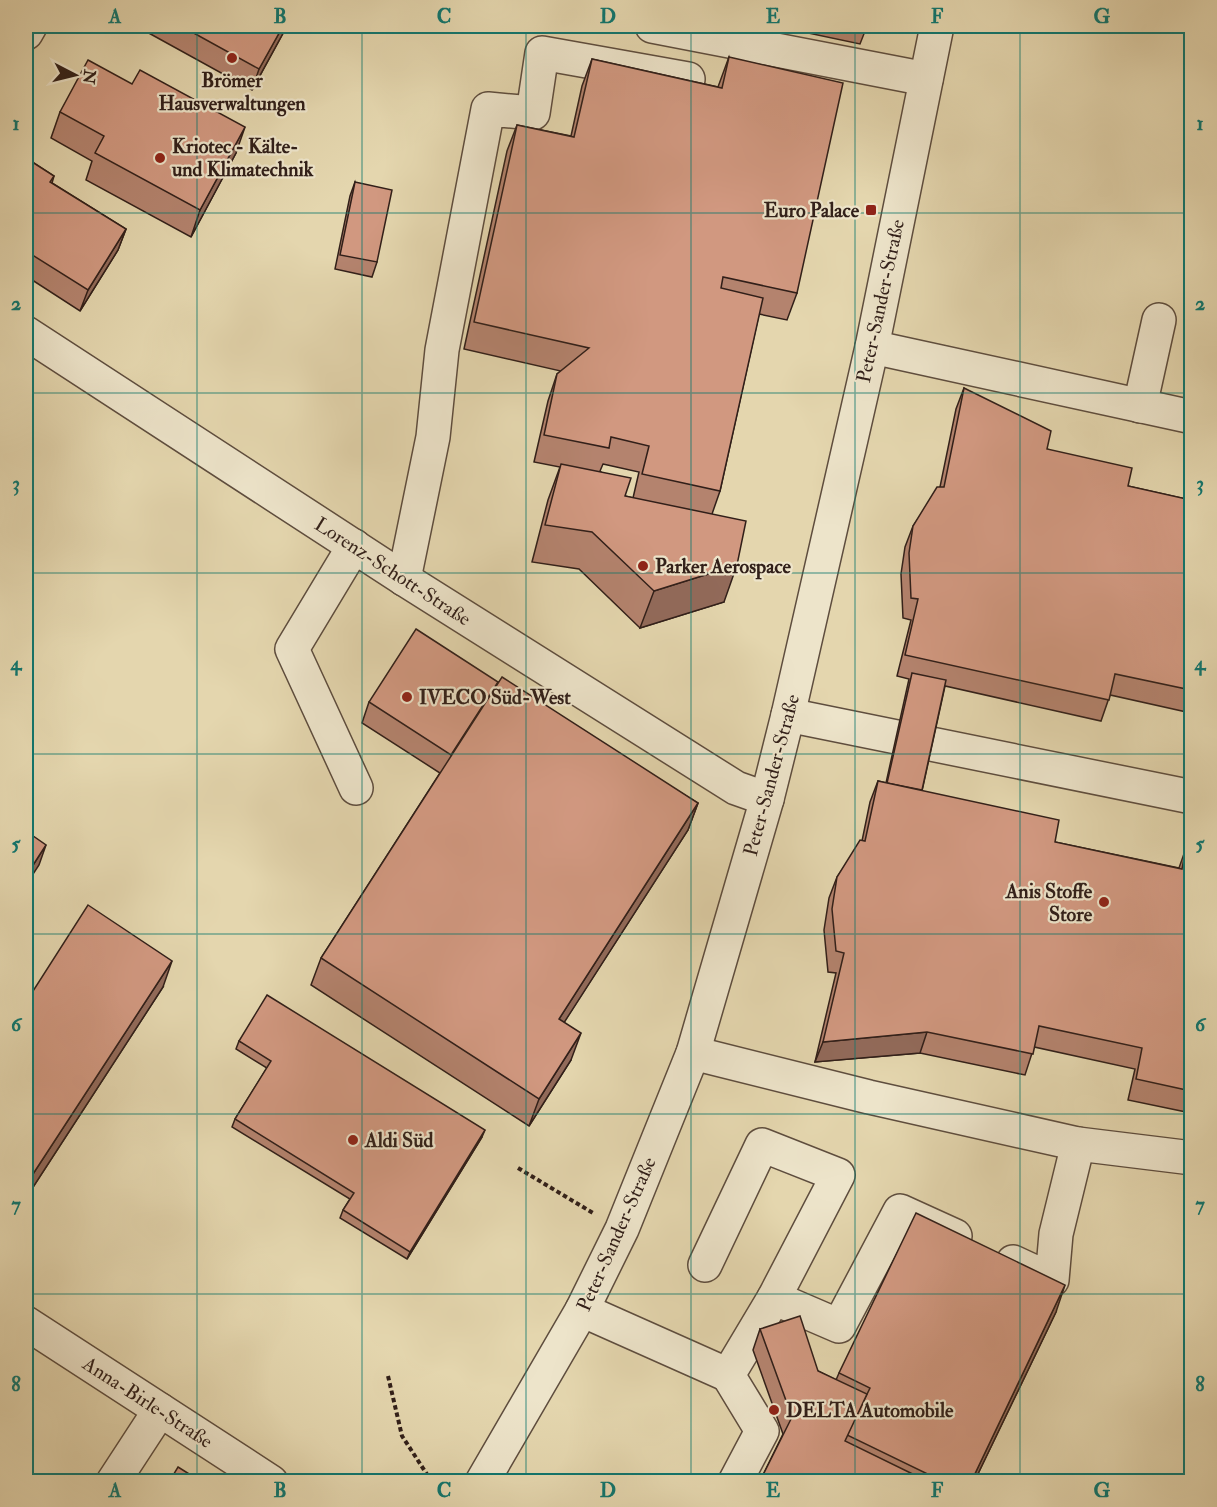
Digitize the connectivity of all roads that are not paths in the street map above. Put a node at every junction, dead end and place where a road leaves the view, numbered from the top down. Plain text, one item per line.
1 (30, 26) edge
2 (652, 26) edge
3 (937, 26) edge
4 (26, 33) edge
5 (688, 79) edge
6 (926, 79) junction
7 (1160, 320) dead end
8 (26, 333) edge
9 (872, 347) junction
10 (1140, 406) junction
11 (1191, 417) edge
12 (354, 546) junction
13 (404, 579) junction
14 (788, 715) junction
15 (357, 788) dead end
16 (1191, 797) edge
17 (767, 799) junction
18 (693, 1053) junction
19 (1078, 1144) junction
20 (1191, 1158) edge
21 (705, 1265) dead end
22 (774, 1298) junction
23 (582, 1310) junction
24 (26, 1323) edge
25 (728, 1375) junction
26 (160, 1410) junction
27 (113, 1482) edge
28 (271, 1482) edge
29 (482, 1482) edge
30 (735, 1482) edge

1 - 4 street
2 - 6 street
3 - 6 street, Peter-Sander-Straße
5 - 13 street
6 - 9 street, Peter-Sander-Straße
7 - 10 street
8 - 12 street, Lorenz-Schott-Straße
9 - 10 street
9 - 14 street, Peter-Sander-Straße
10 - 11 street
12 - 13 street, Lorenz-Schott-Straße
12 - 15 street
13 - 17 street, Lorenz-Schott-Straße
14 - 16 street
14 - 17 street, Peter-Sander-Straße
17 - 18 street, Peter-Sander-Straße
18 - 19 street
18 - 23 street, Peter-Sander-Straße
19 - 20 street
19 - 22 street
21 - 22 street
22 - 25 street
23 - 25 street
23 - 29 street, Peter-Sander-Straße
24 - 26 street, Anna-Birle-Straße
25 - 30 street
26 - 27 street
26 - 28 street, Anna-Birle-Straße

